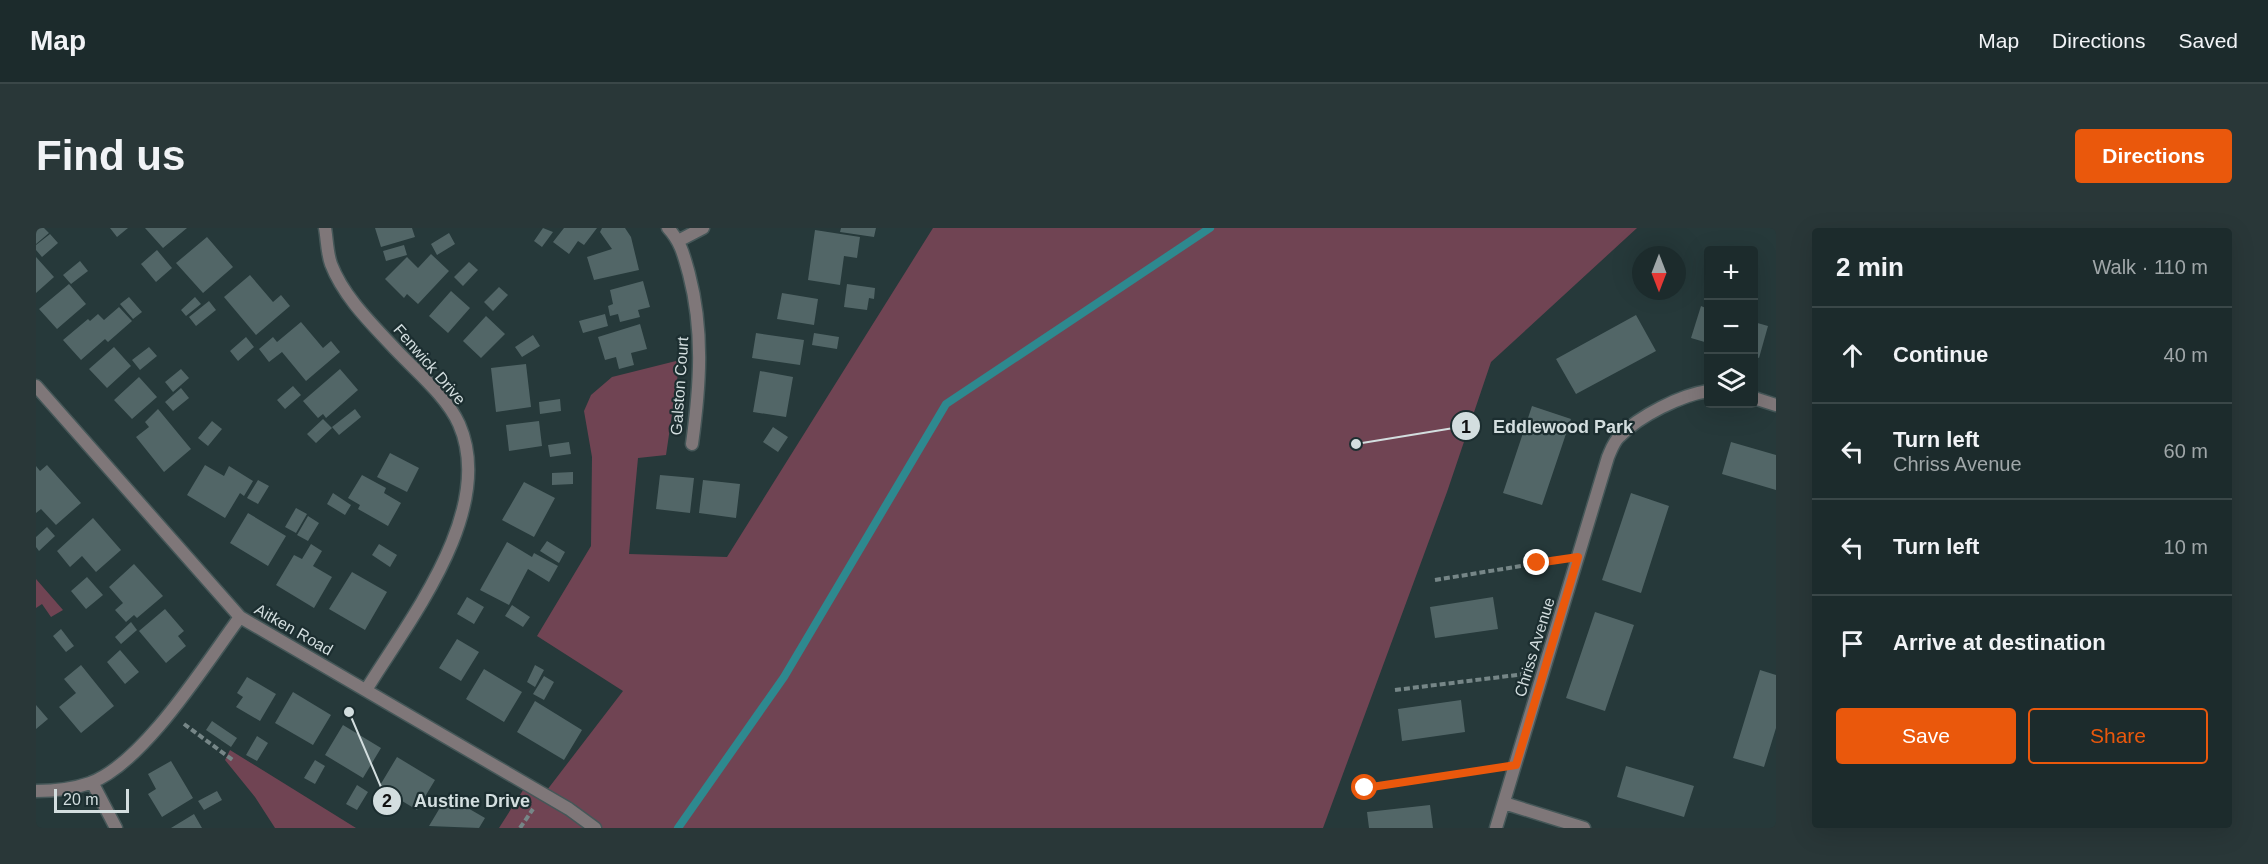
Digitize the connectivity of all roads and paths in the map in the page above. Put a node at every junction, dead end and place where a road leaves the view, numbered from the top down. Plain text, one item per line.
1 (325, 228) edge
2 (668, 228) edge
3 (703, 228) edge
4 (680, 240) junction
5 (36, 386) edge
6 (1704, 392) edge
7 (1758, 399) edge
8 (1776, 405) edge
9 (692, 444) dead end
10 (1578, 557) junction
11 (1435, 579) dead end
12 (240, 617) junction
13 (1544, 672) junction
14 (366, 690) junction
15 (1395, 690) dead end
16 (169, 712) junction
17 (234, 761) dead end
18 (1516, 765) junction
19 (92, 782) junction
20 (1365, 788) dead end
21 (36, 792) edge
22 (1504, 803) junction
23 (116, 828) edge
24 (596, 828) edge
25 (1496, 828) edge
26 (1584, 828) edge

1 - 14 street, Fenwick Drive
2 - 4 street
3 - 4 street
4 - 9 street, Galston Court
5 - 12 street, Aitken Road
6 - 10 street, Chriss Avenue
7 - 8 street
10 - 11 path
10 - 13 street, Chriss Avenue
12 - 14 street, Aitken Road
12 - 16 street
13 - 15 path
13 - 18 street, Chriss Avenue
14 - 24 street, Aitken Road
16 - 17 path
16 - 19 street
18 - 20 path
18 - 22 street, Chriss Avenue
19 - 21 street
19 - 23 street
22 - 25 street, Chriss Avenue
22 - 26 street

